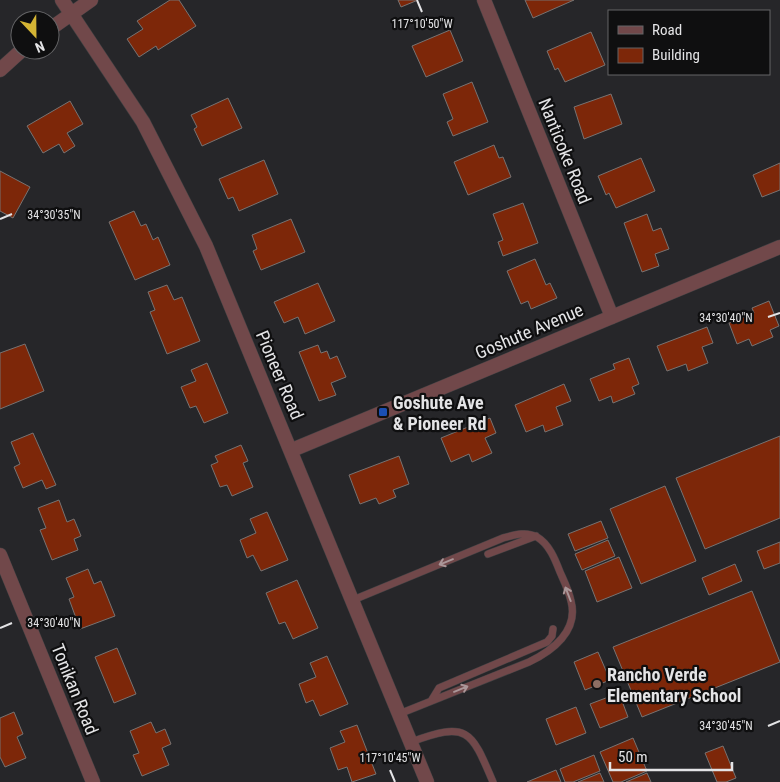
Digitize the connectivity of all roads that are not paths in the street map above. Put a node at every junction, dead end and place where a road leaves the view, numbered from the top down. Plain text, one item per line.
1 (62, 0) edge
2 (91, 0) edge
3 (484, 0) edge
4 (72, 13) junction
5 (60, 22) edge
6 (11, 60) edge
7 (0, 70) edge
8 (780, 248) edge
9 (612, 317) junction
10 (292, 450) junction
11 (536, 536) junction
12 (488, 554) dead end
13 (0, 555) edge
14 (353, 600) junction
15 (553, 629) dead end
16 (430, 701) junction
17 (399, 714) junction
18 (411, 742) junction
19 (93, 782) edge
20 (428, 782) edge
21 (493, 782) edge

1 - 4 street, Pioneer Road
2 - 4 street
3 - 9 street, Nanticoke Road
4 - 5 street
4 - 10 street, Pioneer Road
6 - 7 street
8 - 9 street, Goshute Avenue
9 - 10 street, Goshute Avenue
10 - 14 street, Pioneer Road
11 - 12 lane
11 -> 14 lane
16 -> 11 lane
13 - 19 street, Tonikan Road
14 - 17 street, Pioneer Road
15 - 16 lane
16 - 17 lane
17 - 18 street, Pioneer Road
18 - 20 street, Pioneer Road
18 - 21 lane

